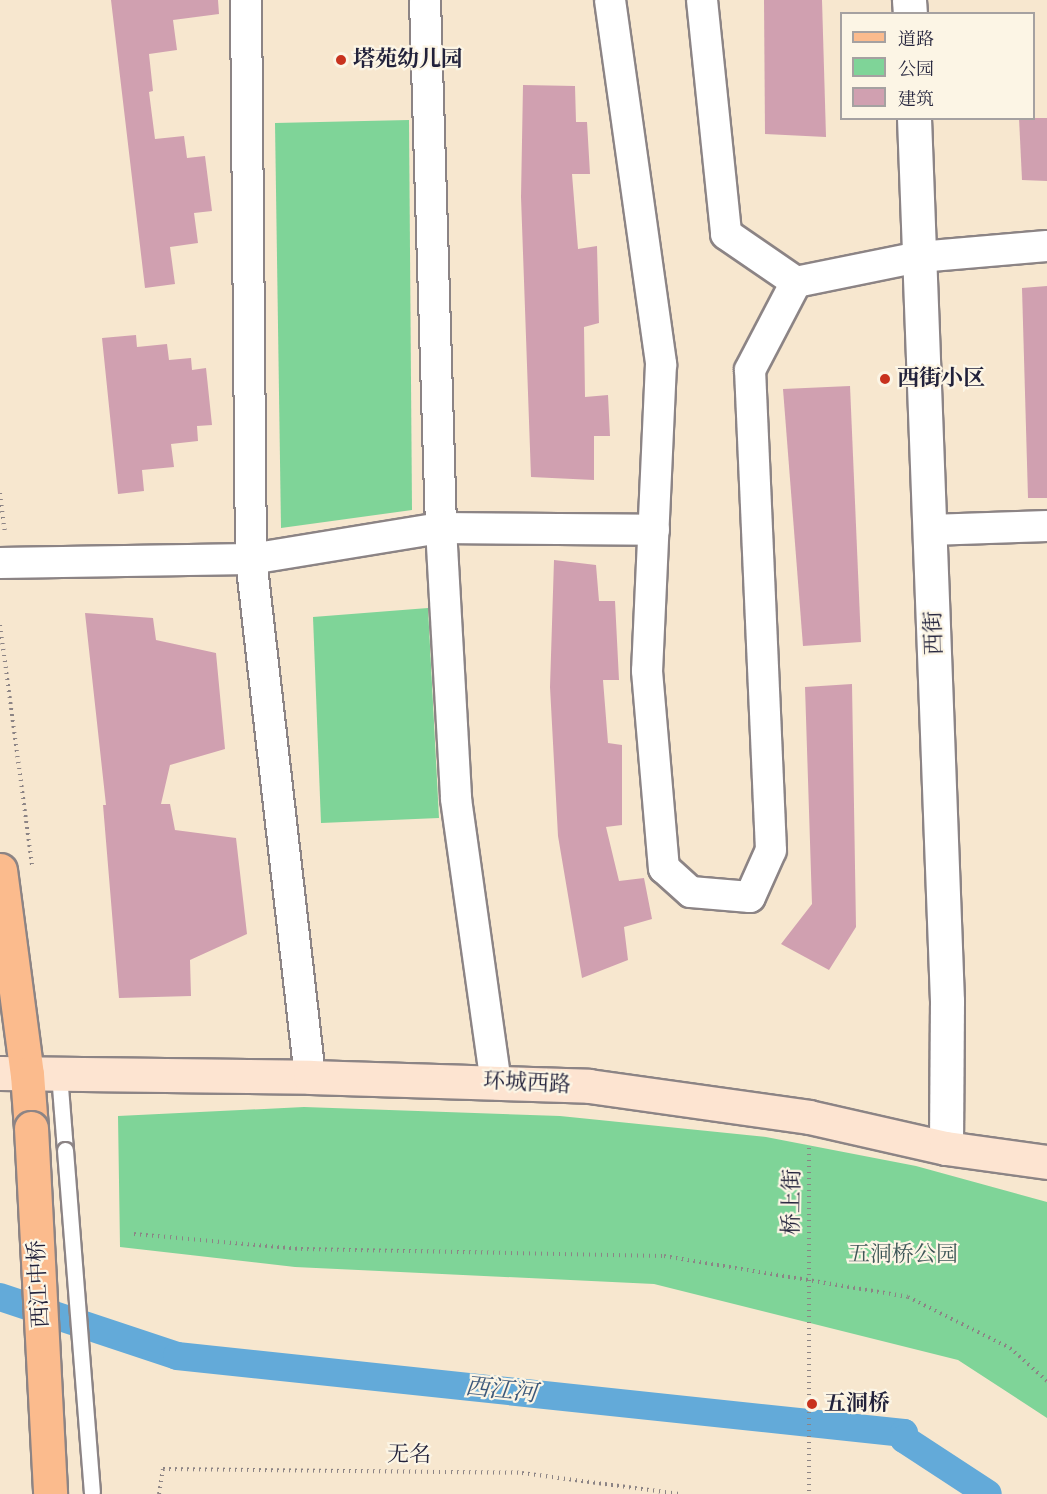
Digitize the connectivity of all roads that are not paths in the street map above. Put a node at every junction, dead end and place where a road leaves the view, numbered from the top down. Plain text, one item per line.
1 (246, 0) edge
2 (425, 0) edge
3 (610, 0) edge
4 (702, 0) edge
5 (914, 120) edge
6 (1047, 246) edge
7 (920, 257) junction
8 (796, 282) junction
9 (1047, 525) edge
10 (441, 528) junction
11 (654, 530) junction
12 (930, 530) junction
13 (3, 553) edge
14 (251, 559) junction
15 (0, 870) edge
16 (13, 1073) edge
17 (59, 1074) junction
18 (310, 1077) junction
19 (496, 1082) junction
20 (946, 1148) junction
21 (1047, 1162) edge
22 (92, 1493) edge
23 (50, 1494) edge

1 - 14 street
2 - 10 street
3 - 11 street
4 - 8 street
5 - 7 street, 西街
6 - 7 street
7 - 8 street
7 - 12 street, 西街
8 - 11 street
9 - 12 street
10 - 11 street
10 - 14 street
10 - 19 street
12 - 20 street, 西街
13 - 14 street
14 - 18 street
15 - 16 main road, 西江中桥
16 - 17 main road, 环城西路
16 - 23 main road, 西江中桥, bridge
17 - 18 main road, 环城西路
17 - 22 lane, bridge
18 - 19 main road, 环城西路
19 - 20 main road, 环城西路
20 - 21 main road, 环城西路

